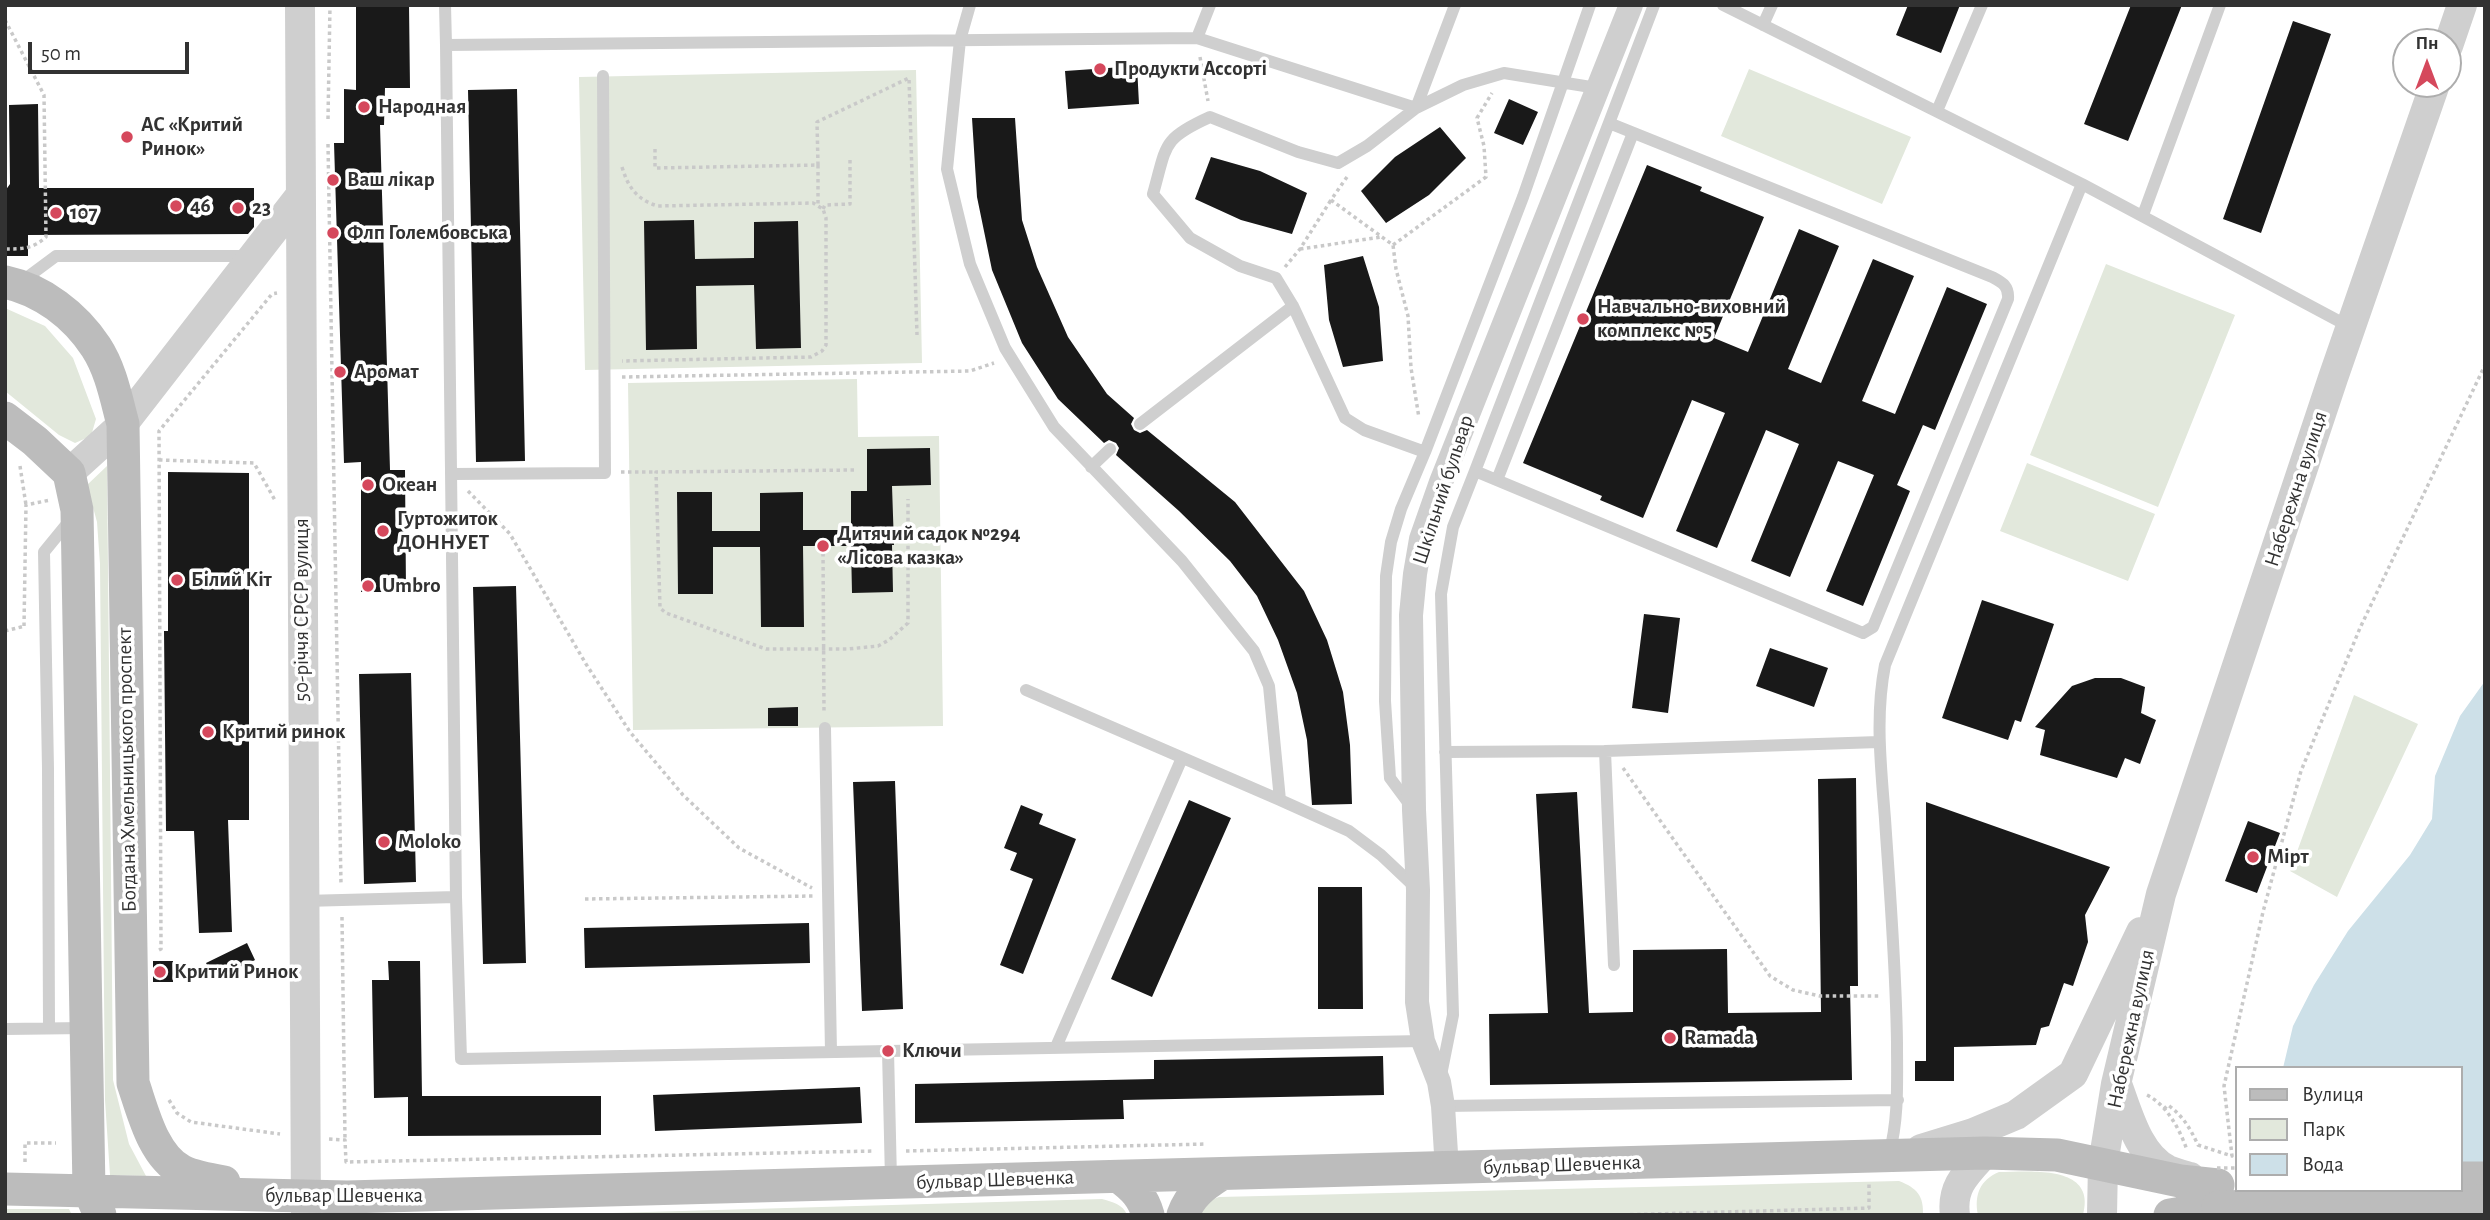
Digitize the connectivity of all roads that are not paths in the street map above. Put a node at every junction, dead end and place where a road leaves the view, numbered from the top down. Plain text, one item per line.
1 (300, 5) edge
2 (445, 5) edge
3 (970, 5) edge
4 (1210, 5) edge
5 (1455, 5) edge
6 (1590, 5) edge
7 (1631, 5) edge
8 (1654, 5) edge
9 (1723, 5) edge
10 (1772, 5) edge
11 (1982, 5) edge
12 (2220, 5) edge
13 (2462, 5) edge
14 (1763, 25) junction
15 (2454, 28) edge
16 (1197, 38) junction
17 (960, 40) junction
18 (446, 45) junction
19 (603, 76) dead end
20 (1564, 81) junction
21 (1597, 88) junction
22 (2430, 98) edge
23 (1416, 108) junction
24 (1937, 111) junction
25 (1609, 123) junction
26 (1633, 133) junction
27 (2082, 184) junction
28 (300, 196) junction
29 (2143, 215) junction
30 (254, 256) junction
31 (9, 285) edge
32 (1293, 306) junction
33 (2351, 328) junction
34 (5, 418) edge
35 (123, 424) junction
36 (1140, 424) dead end
37 (1110, 449) dead end
38 (1425, 452) junction
39 (1091, 467) junction
40 (1475, 471) junction
41 (69, 472) junction
42 (452, 474) junction
43 (1497, 480) junction
44 (77, 510) junction
45 (1026, 690) dead end
46 (825, 728) road end
47 (1879, 742) junction
48 (1608, 750) junction
49 (1445, 752) junction
50 (1182, 758) junction
51 (1280, 800) junction
52 (1414, 810) junction
53 (1418, 890) junction
54 (2161, 894) junction
55 (456, 897) junction
56 (304, 901) junction
57 (1614, 965) dead end
58 (5, 1028) edge
59 (49, 1028) junction
60 (85, 1028) junction
61 (1423, 1041) junction
62 (1056, 1047) junction
63 (888, 1051) junction
64 (831, 1052) junction
65 (2116, 1084) junction
66 (1441, 1094) junction
67 (1898, 1100) junction
68 (1985, 1153) junction
69 (1897, 1155) junction
70 (1217, 1159) junction
71 (2103, 1164) junction
72 (891, 1167) junction
73 (1447, 1169) junction
74 (1119, 1177) junction
75 (2462, 1178) edge
76 (2485, 1178) edge
77 (2225, 1182) edge
78 (5, 1189) edge
79 (2369, 1192) edge
80 (2485, 1200) edge
81 (95, 1203) edge
82 (306, 1206) edge
83 (1148, 1215) edge
84 (1183, 1215) edge
85 (1955, 1215) edge
86 (2102, 1215) edge
87 (2170, 1215) edge

1 - 28 street, 50-річчя СРСР вулиця
2 - 18 lane
3 - 17 lane
4 - 16 lane
5 - 23 lane
6 - 20 lane
7 - 21 street, Шкільний бульвар
8 - 25 lane
9 - 14 lane
10 - 14 lane
11 - 24 lane
12 - 29 lane
13 - 15 street
14 - 24 lane
16 - 17 lane
16 - 23 lane
17 - 18 lane
17 - 39 lane
18 - 42 lane
19 - 42 lane
20 - 21 lane
20 - 23 lane
20 - 38 lane
21 - 52 street, Шкільний бульвар
22 - 33 street, Набережна вулиця
23 - 32 lane
24 - 27 lane
25 - 26 lane
25 - 40 lane
26 - 43 lane
26 - 43 lane
27 - 29 lane
27 - 47 lane
28 - 30 street
28 - 56 street, 50-річчя СРСР вулиця
29 - 33 lane
30 - 31 lane
30 - 35 street
31 - 35 main road, Богдана Хмельницького проспект
32 - 36 lane
32 - 38 lane
33 - 54 street, Набережна вулиця
34 - 41 main road
35 - 41 street
35 - 82 main road, Богдана Хмельницького проспект
37 - 39 lane
38 - 52 lane
39 - 51 lane
40 - 43 lane
40 - 49 lane
41 - 44 main road, Богдана Хмельницького проспект
42 - 55 lane
44 - 59 lane
44 - 60 main road, Богдана Хмельницького проспект
45 - 50 lane
46 - 64 lane
47 - 48 lane
47 - 67 lane
48 - 49 lane
48 - 57 lane
49 - 66 lane
50 - 51 lane
50 - 62 lane
51 - 53 lane
52 - 53 street, Шкільний бульвар
53 - 61 street, Шкільний бульвар
54 - 65 street, Набережна вулиця
54 - 69 street, Набережна вулиця
55 - 56 lane
55 - 64 lane
56 - 82 street, 50-річчя СРСР вулиця
58 - 59 lane
59 - 60 lane
60 - 81 main road, Богдана Хмельницького проспект
61 - 62 lane
61 - 66 street, Шкільний бульвар
62 - 63 lane
63 - 64 lane
63 - 72 lane
65 - 71 street, Набережна вулиця
65 - 77 street
66 - 67 lane
66 - 73 street, Шкільний бульвар
67 - 69 lane
68 - 69 main road, бульвар Шевченка
68 - 71 main road, бульвар Шевченка
68 - 85 street
69 - 73 main road, бульвар Шевченка
70 - 73 main road, бульвар Шевченка
70 - 74 main road, бульвар Шевченка
70 - 84 main road
71 - 77 main road, бульвар Шевченка
71 - 86 street
72 - 74 main road, бульвар Шевченка
72 - 82 main road, бульвар Шевченка
74 - 83 main road
75 - 76 main road
77 - 87 main road, бульвар Шевченка
78 - 81 main road, бульвар Шевченка
79 - 80 main road, бульвар Шевченка, bridge
81 - 82 main road, бульвар Шевченка

